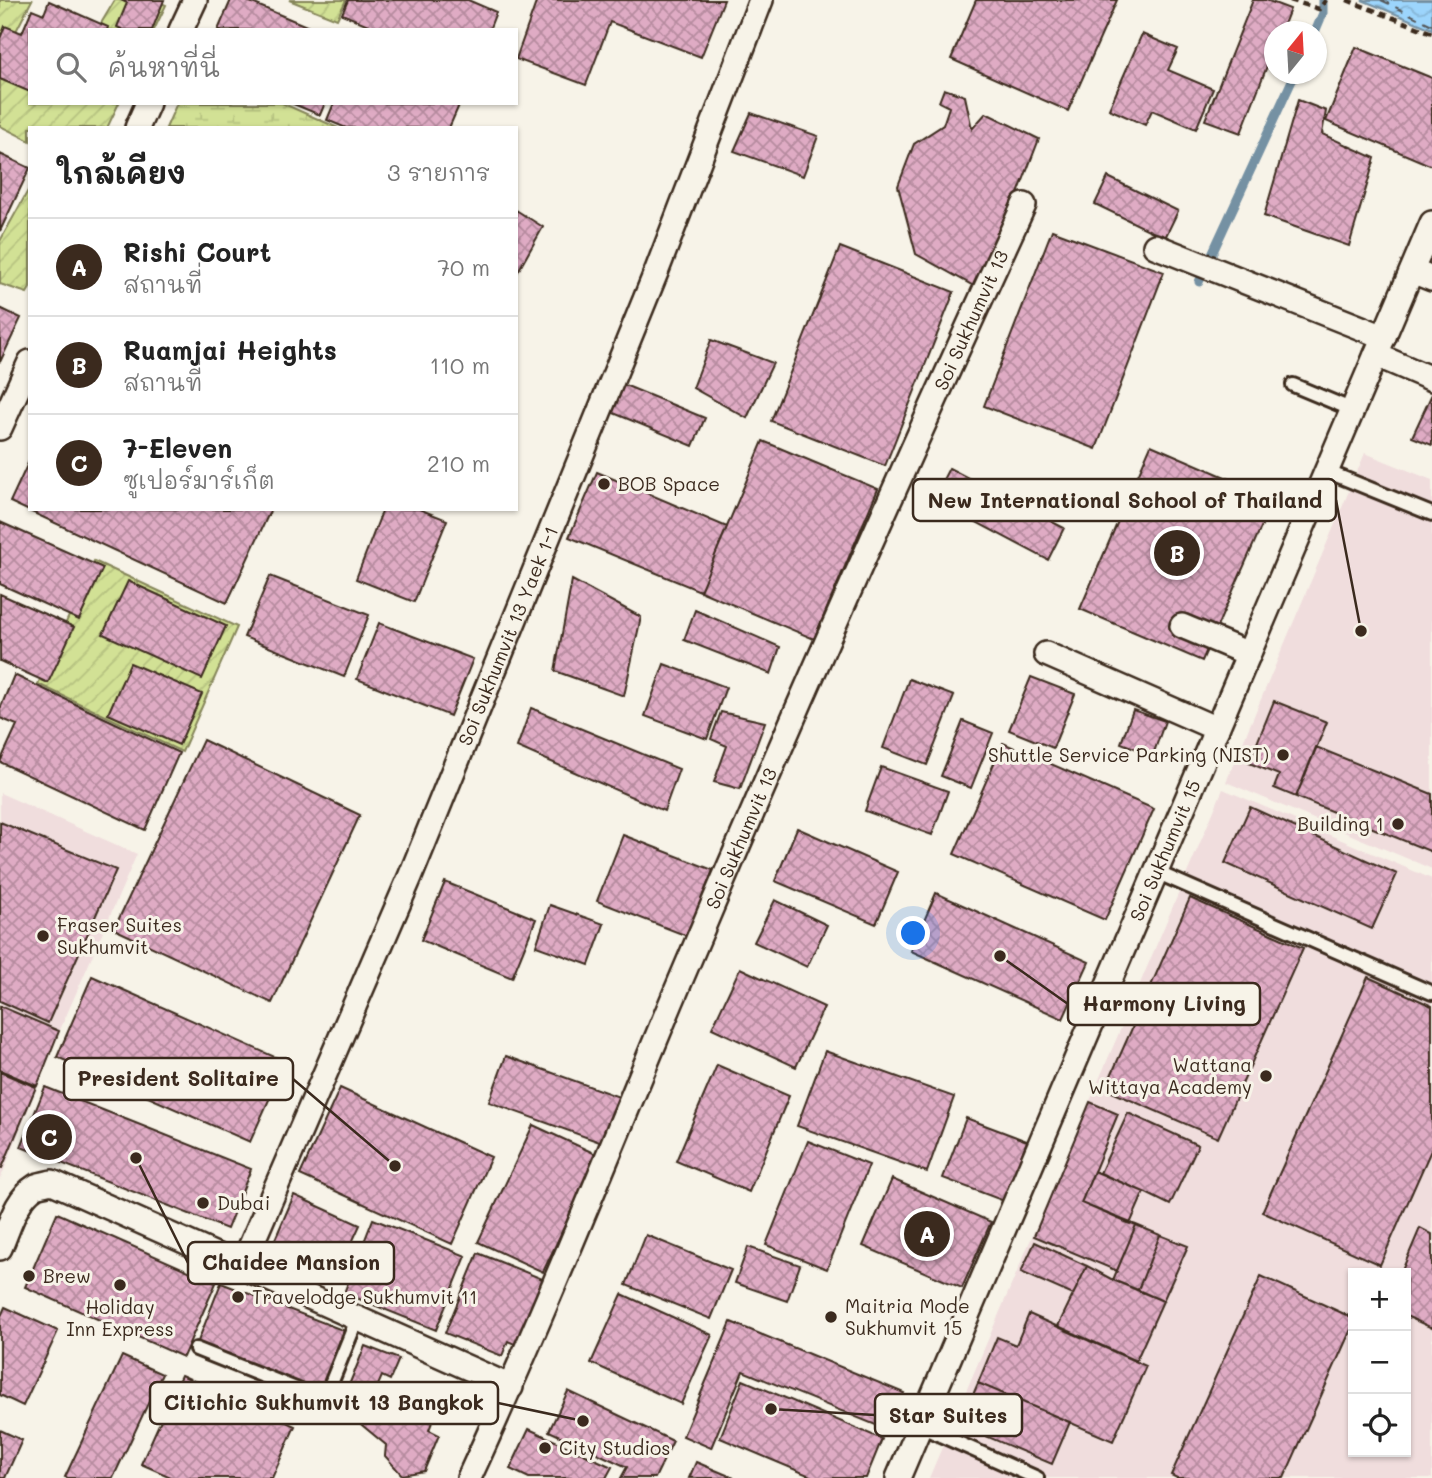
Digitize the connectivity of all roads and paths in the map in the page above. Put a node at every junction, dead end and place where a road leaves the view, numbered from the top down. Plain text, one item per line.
1 (195, 0) edge
2 (761, 0) edge
3 (1290, 0) edge
4 (1326, 0) edge
5 (1347, 0) edge
6 (182, 28) edge
7 (1432, 33) edge
8 (147, 105) edge
9 (138, 126) edge
10 (1024, 205) dead end
11 (1432, 223) edge
12 (1155, 246) dead end
13 (1422, 275) edge
14 (1380, 346) junction
15 (28, 366) edge
16 (1432, 379) edge
17 (1293, 385) dead end
18 (1353, 410) junction
19 (0, 428) edge
20 (1326, 471) junction
21 (1432, 514) edge
22 (1182, 626) dead end
23 (1249, 653) junction
24 (1046, 654) dead end
25 (1217, 729) junction
26 (1156, 872) junction
27 (1432, 993) edge
28 (9, 1203) edge
29 (0, 1248) edge
30 (242, 1266) junction
31 (358, 1317) junction
32 (195, 1349) dead end
33 (511, 1387) junction
34 (920, 1426) junction
35 (469, 1478) edge
36 (899, 1478) edge
37 (1037, 1478) edge

1 - 6 street
2 - 30 street, Soi Sukhumvit 13 Yaek 1-1
3 - 4 path
5 - 7 path
8 - 9 street
10 - 33 street, Soi Sukhumvit 13
11 - 13 street, Soi Sukhumvit 15
12 - 14 street
13 - 14 street, Soi Sukhumvit 15
14 - 16 street
14 - 18 street, Soi Sukhumvit 15
15 - 19 street
17 - 18 lane
18 - 20 street, Soi Sukhumvit 15
20 - 21 lane
20 - 23 street, Soi Sukhumvit 15
22 - 23 street
23 - 25 street, Soi Sukhumvit 15
24 - 25 street
25 - 26 street, Soi Sukhumvit 15
26 - 27 lane
26 - 34 street, Soi Sukhumvit 15
28 - 29 street
28 - 30 street
30 - 31 street
31 - 32 lane
31 - 33 street
33 - 35 street, Soi Sukhumvit 13
34 - 36 street, Soi Sukhumvit 15
34 - 37 lane

